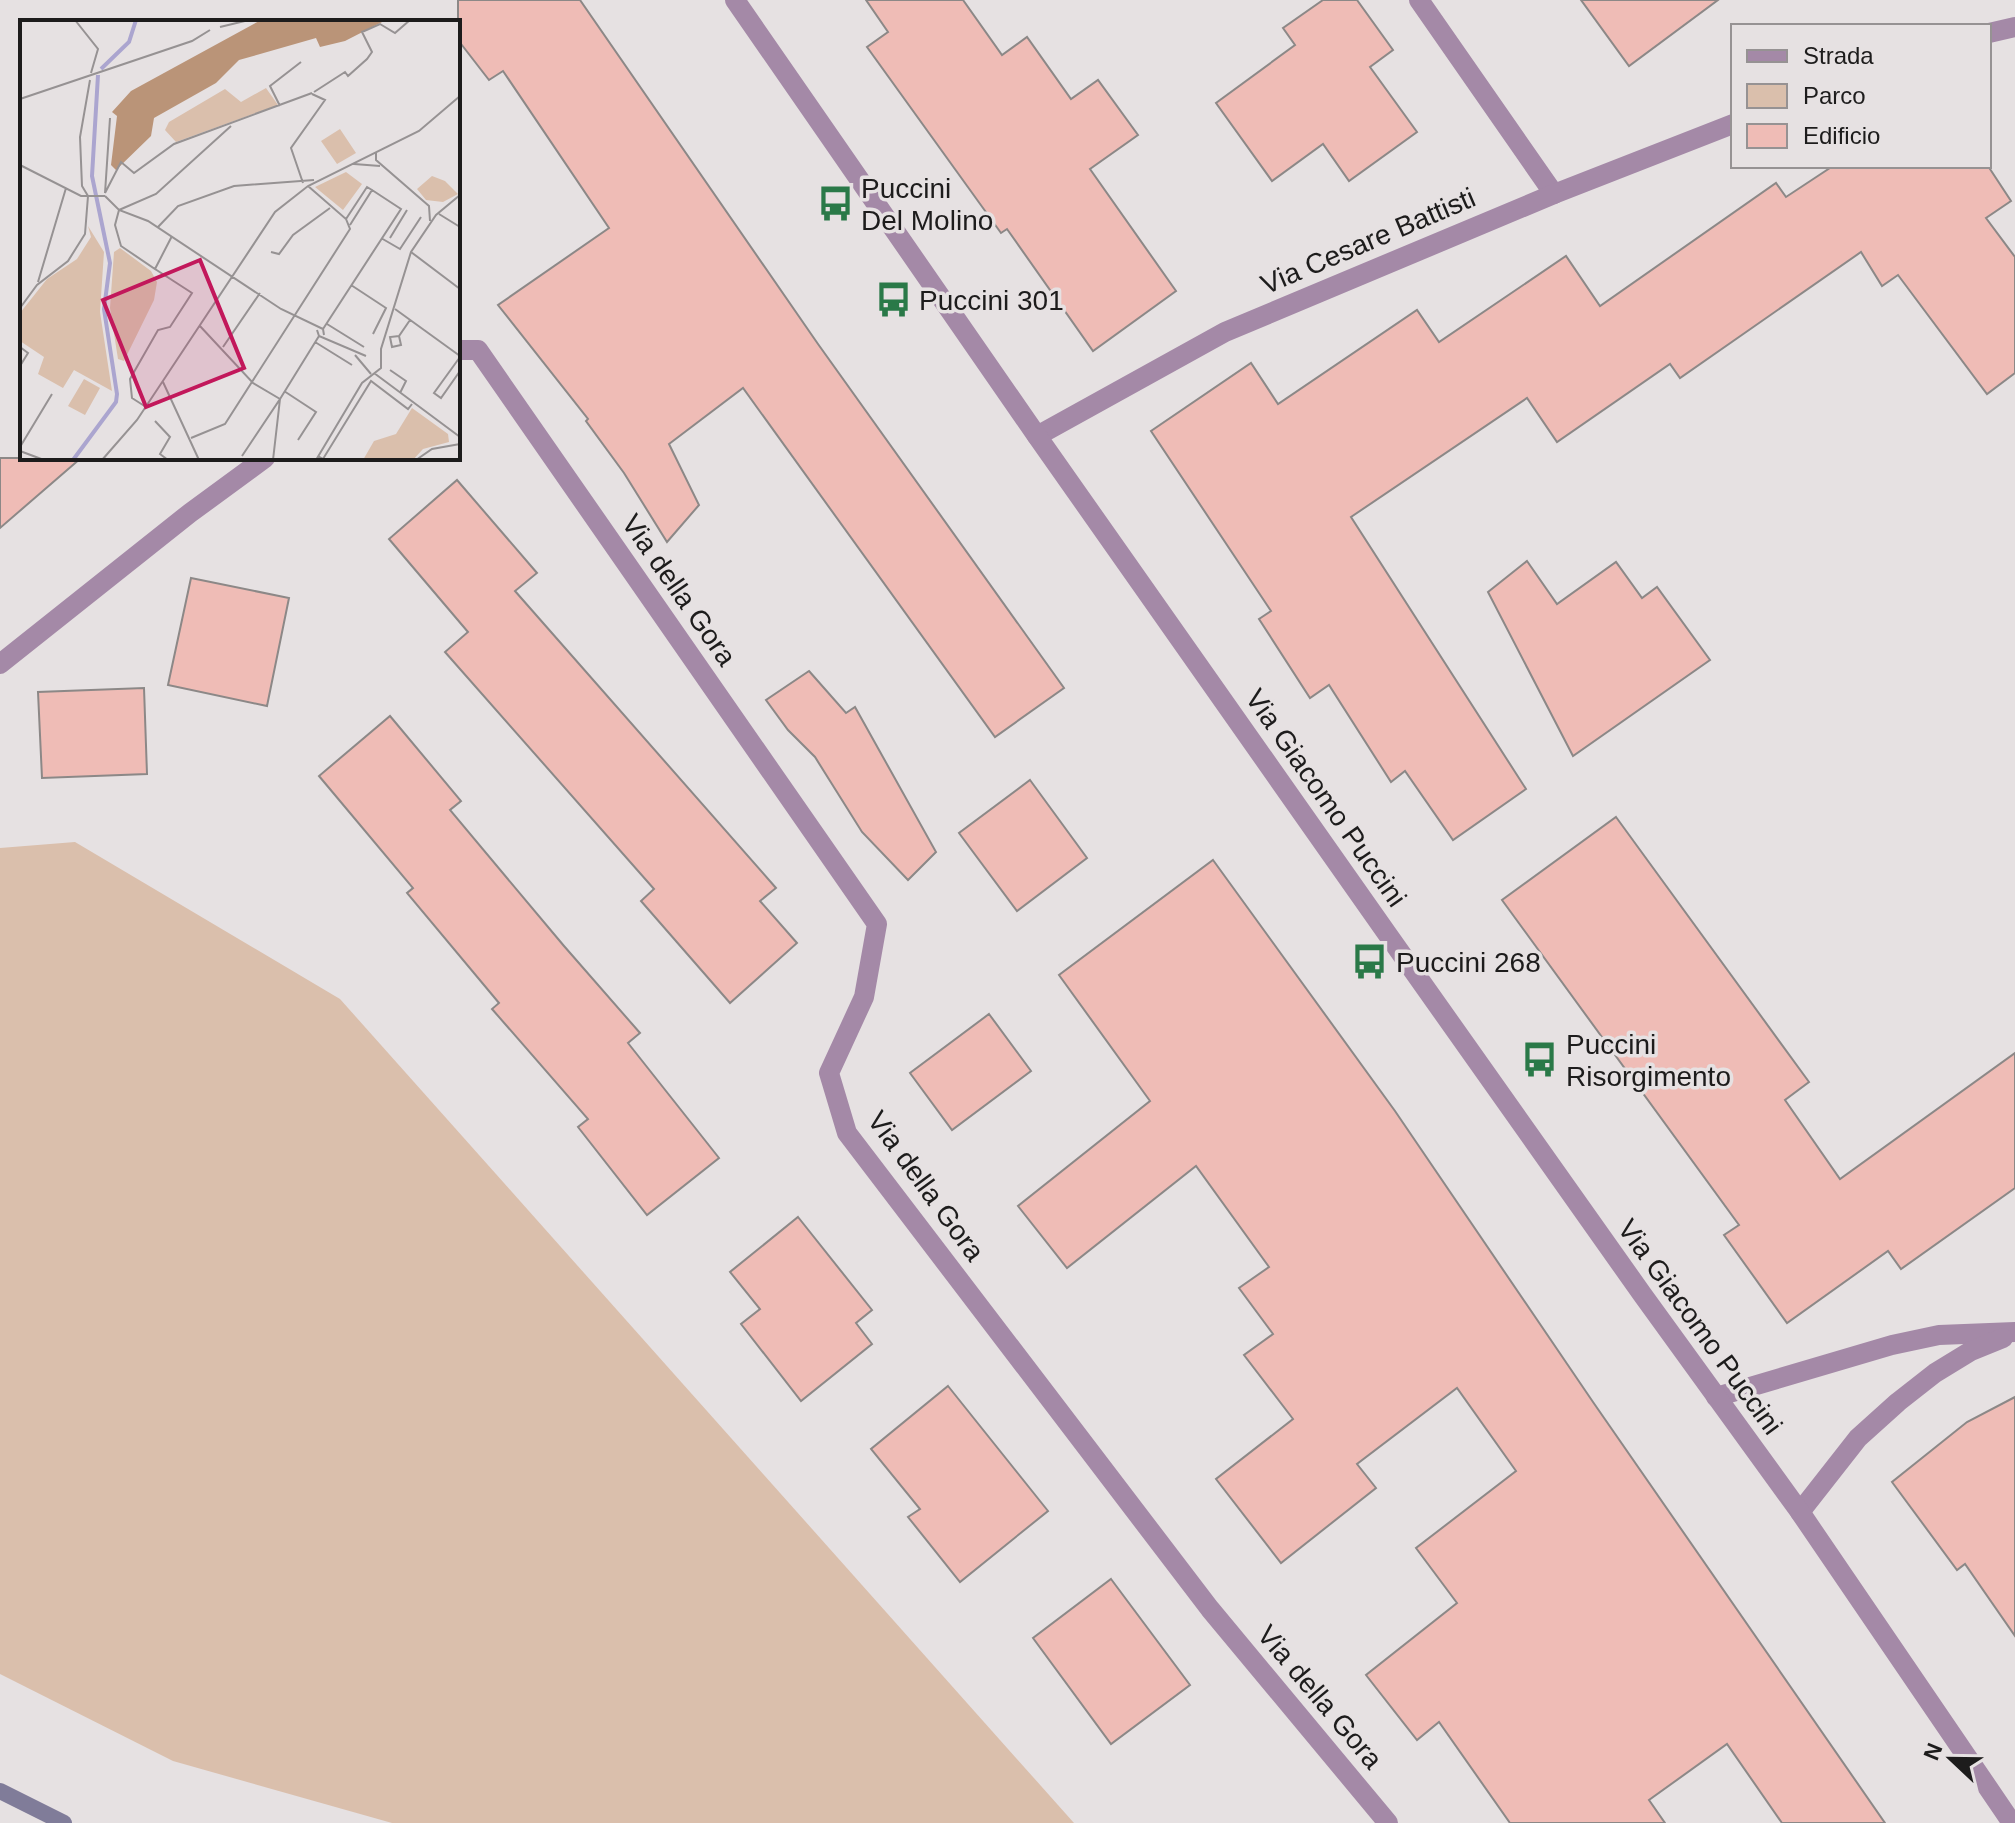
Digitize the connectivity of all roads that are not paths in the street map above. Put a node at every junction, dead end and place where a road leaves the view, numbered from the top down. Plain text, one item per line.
1 (735, 0) edge
2 (1419, 0) edge
3 (1731, 125) edge
4 (1554, 194) junction
5 (460, 350) edge
6 (1037, 436) junction
7 (262, 460) edge
8 (0, 664) edge
9 (2015, 1332) edge
10 (1716, 1397) junction
11 (1800, 1512) junction
12 (1388, 1823) edge
13 (2012, 1823) edge

1 - 6 street, Via Giacomo Puccini
2 - 4 street
3 - 4 street, Via Cesare Battisti
4 - 6 street, Via Cesare Battisti
5 - 12 street, Via della Gora
6 - 10 street, Via Giacomo Puccini
7 - 8 street
9 - 10 street
9 - 11 street
10 - 11 street, Via Giacomo Puccini
11 - 13 street, Via Giacomo Puccini

